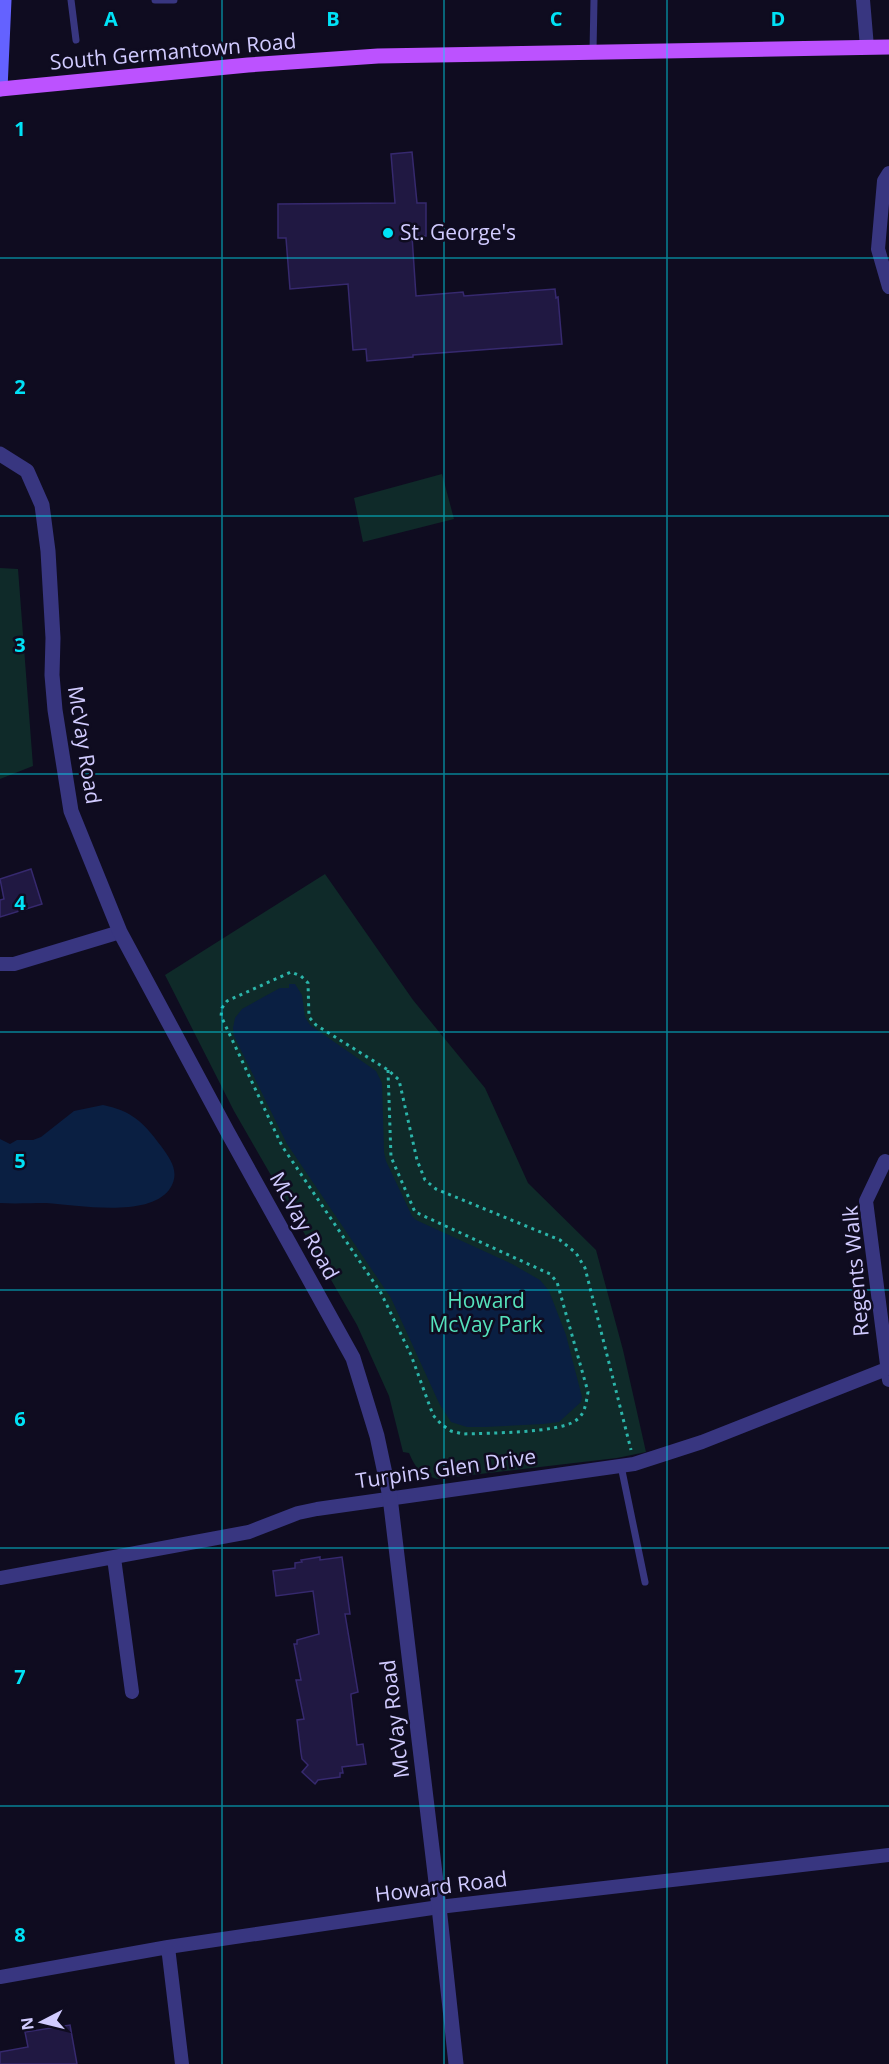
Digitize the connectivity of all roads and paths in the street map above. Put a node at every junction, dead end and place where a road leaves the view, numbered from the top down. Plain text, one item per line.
1 (4, 0) edge
2 (71, 0) edge
3 (155, 0) edge
4 (174, 0) edge
5 (594, 0) edge
6 (863, 0) edge
7 (76, 40) dead end
8 (867, 47) junction
9 (889, 47) edge
10 (593, 51) junction
11 (0, 88) edge
12 (889, 173) edge
13 (889, 287) edge
14 (0, 454) edge
15 (120, 932) junction
16 (0, 964) edge
17 (388, 1070) junction
18 (885, 1161) dead end
19 (888, 1372) edge
20 (628, 1465) junction
21 (390, 1497) junction
22 (114, 1558) junction
23 (0, 1578) edge
24 (645, 1582) dead end
25 (132, 1692) dead end
26 (889, 1855) edge
27 (439, 1907) junction
28 (168, 1947) junction
29 (0, 1977) edge
30 (182, 2064) edge
31 (456, 2064) edge

1 - 11 main road
2 - 7 lane
3 - 4 lane
5 - 10 lane
6 - 8 street
8 - 9 main road, South Germantown Road
8 - 10 main road, South Germantown Road
10 - 11 main road, South Germantown Road
12 - 13 street
14 - 15 street, McVay Road
15 - 16 street
15 - 21 street, McVay Road
17 - 17 path
17 - 20 path
18 - 19 street, Regents Walk
19 - 20 street, Turpins Glen Drive
20 - 21 street, Turpins Glen Drive
20 - 24 lane
21 - 22 street, Turpins Glen Drive
21 - 27 street, McVay Road
22 - 23 street, Turpins Glen Drive
22 - 25 street
26 - 27 street, Howard Road
27 - 28 street, Howard Road
27 - 31 street, McVay Road
28 - 29 street, Howard Road
28 - 30 street

